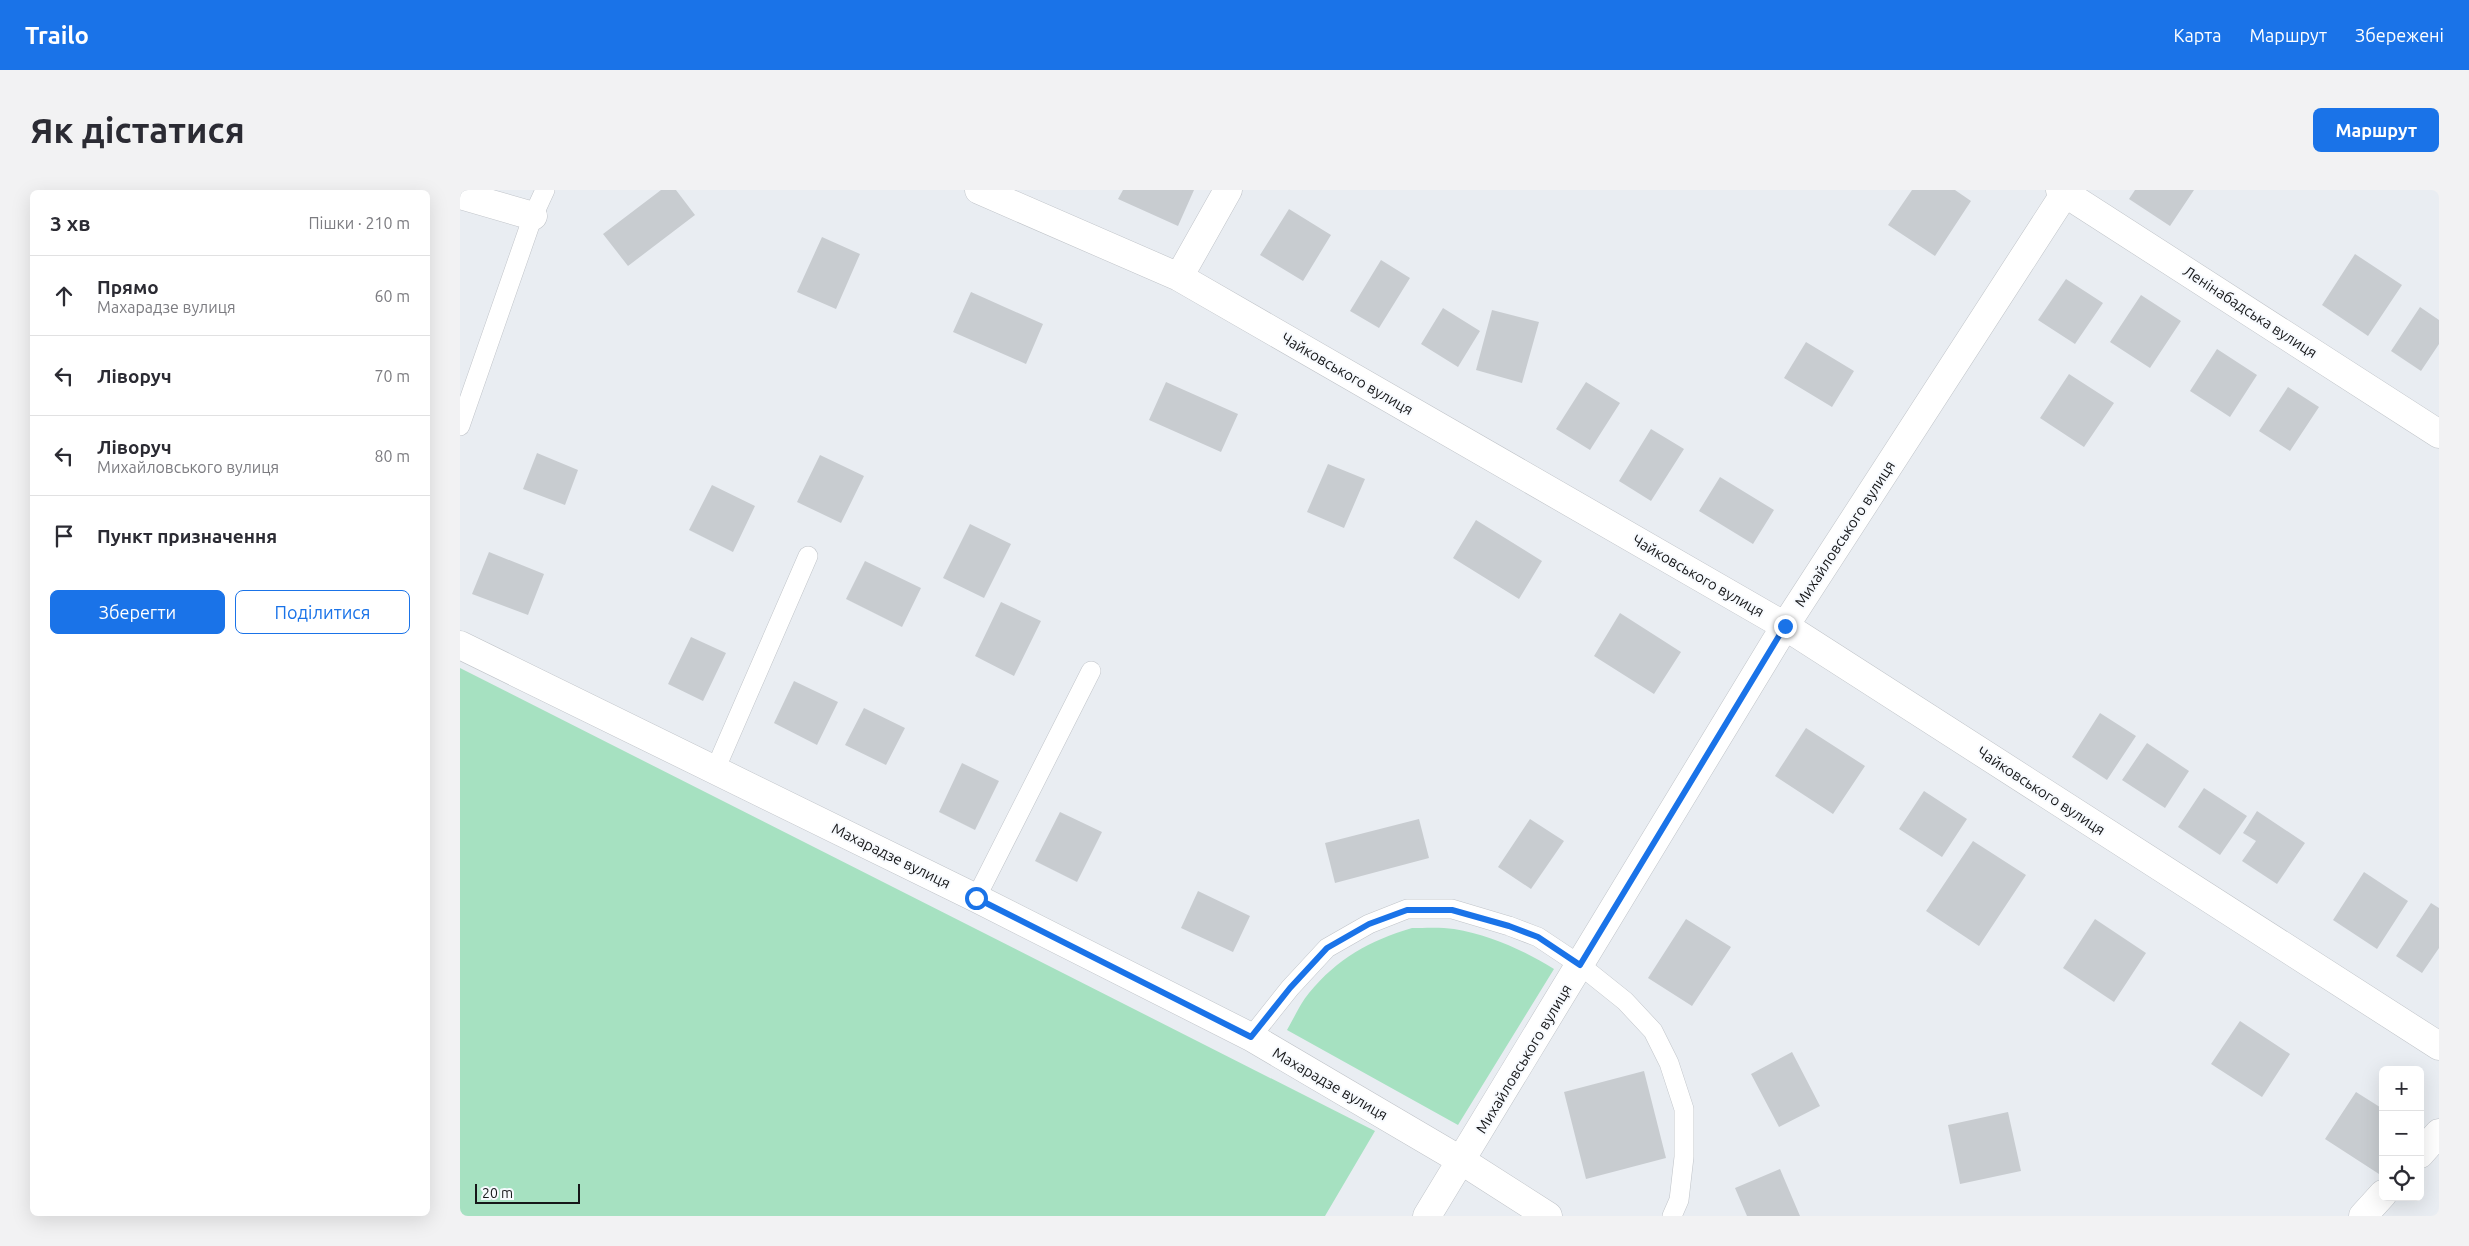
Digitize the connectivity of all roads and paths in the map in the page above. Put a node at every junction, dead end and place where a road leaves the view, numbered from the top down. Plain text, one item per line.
1 (545, 190) edge
2 (979, 190) edge
3 (1228, 190) edge
4 (2064, 191) edge
5 (460, 195) edge
6 (533, 216) junction
7 (1179, 277) junction
8 (460, 426) edge
9 (2439, 434) edge
10 (808, 556) dead end
11 (1785, 626) junction
12 (460, 645) edge
13 (1091, 671) dead end
14 (715, 770) junction
15 (976, 898) junction
16 (1580, 965) junction
17 (1251, 1037) junction
18 (2439, 1046) edge
19 (2439, 1133) edge
20 (2424, 1150) edge
21 (1462, 1161) junction
22 (2379, 1198) edge
23 (1427, 1216) edge
24 (1548, 1216) edge
25 (1672, 1216) edge
26 (2362, 1216) edge

1 - 6 lane
2 - 7 street, Чайковського вулиця
3 - 7 street
4 - 9 street, Ленінабадська вулиця
4 - 11 street, Михайловського вулиця
5 - 6 street
6 - 8 lane
7 - 11 street, Чайковського вулиця
10 - 14 lane
11 - 16 street, Михайловського вулиця
11 - 18 street, Чайковського вулиця
12 - 14 street, Махарадзе вулиця
13 - 15 lane
14 - 15 street, Махарадзе вулиця
15 - 17 street, Махарадзе вулиця
16 - 17 lane
16 - 21 street, Михайловського вулиця
16 - 25 lane
17 - 21 street, Махарадзе вулиця
19 - 20 street
21 - 23 street, Михайловського вулиця
21 - 24 street, Махарадзе вулиця
22 - 26 street

